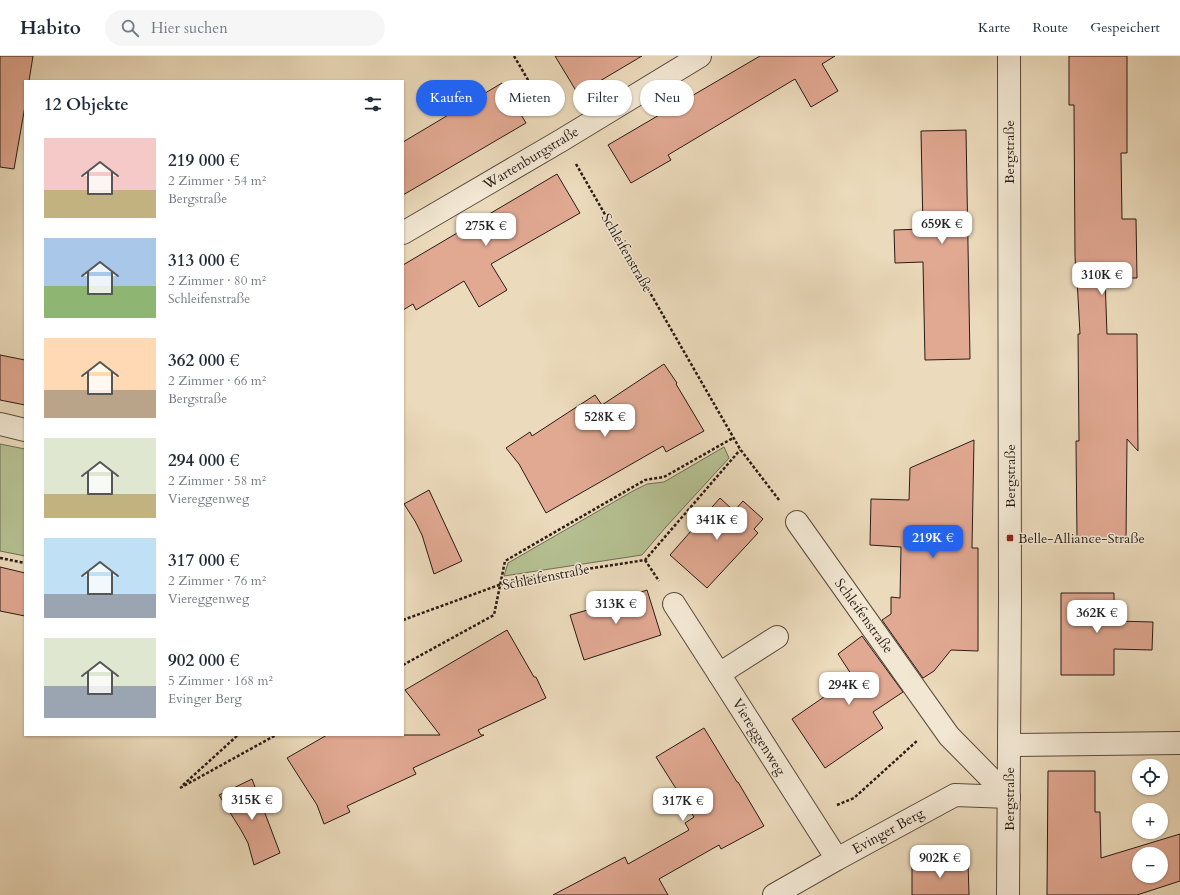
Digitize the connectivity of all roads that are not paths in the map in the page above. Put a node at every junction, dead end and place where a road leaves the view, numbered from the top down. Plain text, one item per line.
1 (700, 56) edge
2 (1009, 56) edge
3 (404, 232) edge
4 (0, 424) edge
5 (24, 430) edge
6 (797, 522) road end
7 (674, 604) dead end
8 (777, 637) dead end
9 (719, 674) junction
10 (1180, 743) edge
11 (1010, 746) junction
12 (1009, 797) junction
13 (837, 859) junction
14 (774, 895) edge
15 (1008, 895) edge

1 - 3 street, Wartenburgstraße
2 - 11 street, Bergstraße
4 - 5 street
6 - 12 street, Schleifenstraße
7 - 9 street
8 - 9 street
9 - 13 street, Viereggenweg
10 - 11 street
11 - 12 street, Bergstraße
12 - 13 street, Evinger Berg
12 - 15 street, Bergstraße
13 - 14 street, Evinger Berg

